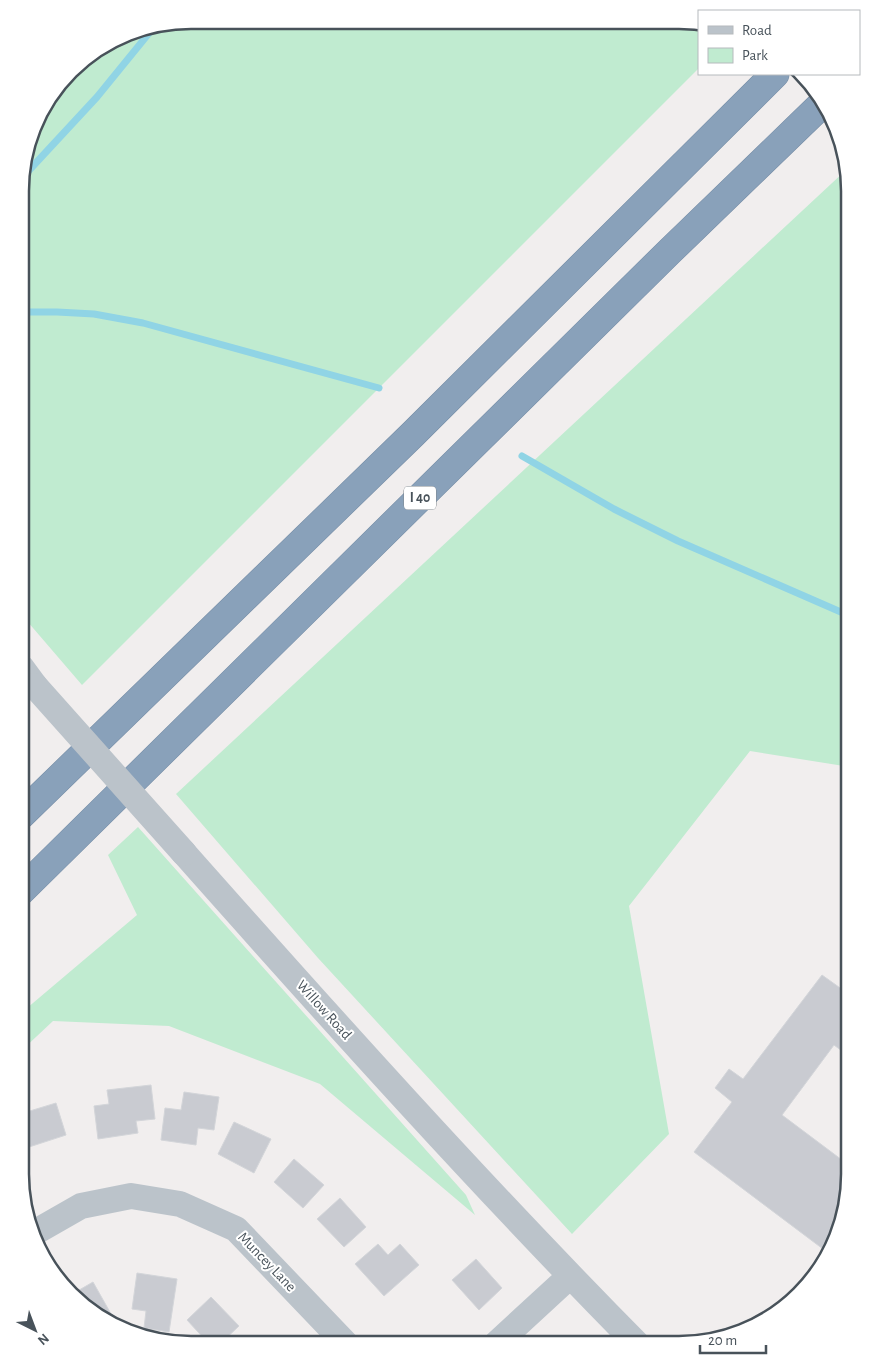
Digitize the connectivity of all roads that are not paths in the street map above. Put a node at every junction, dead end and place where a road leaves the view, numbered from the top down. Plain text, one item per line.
1 (775, 75) edge
2 (818, 108) edge
3 (29, 677) edge
4 (29, 806) edge
5 (29, 883) edge
6 (39, 1230) edge
7 (570, 1276) junction
8 (338, 1336) edge
9 (505, 1336) edge
10 (629, 1336) edge

1 - 4 highway
2 - 5 highway, I 40
3 - 7 street, Willow Road, bridge
6 - 8 street, Muncey Lane
7 - 9 street
7 - 10 street, Willow Road

